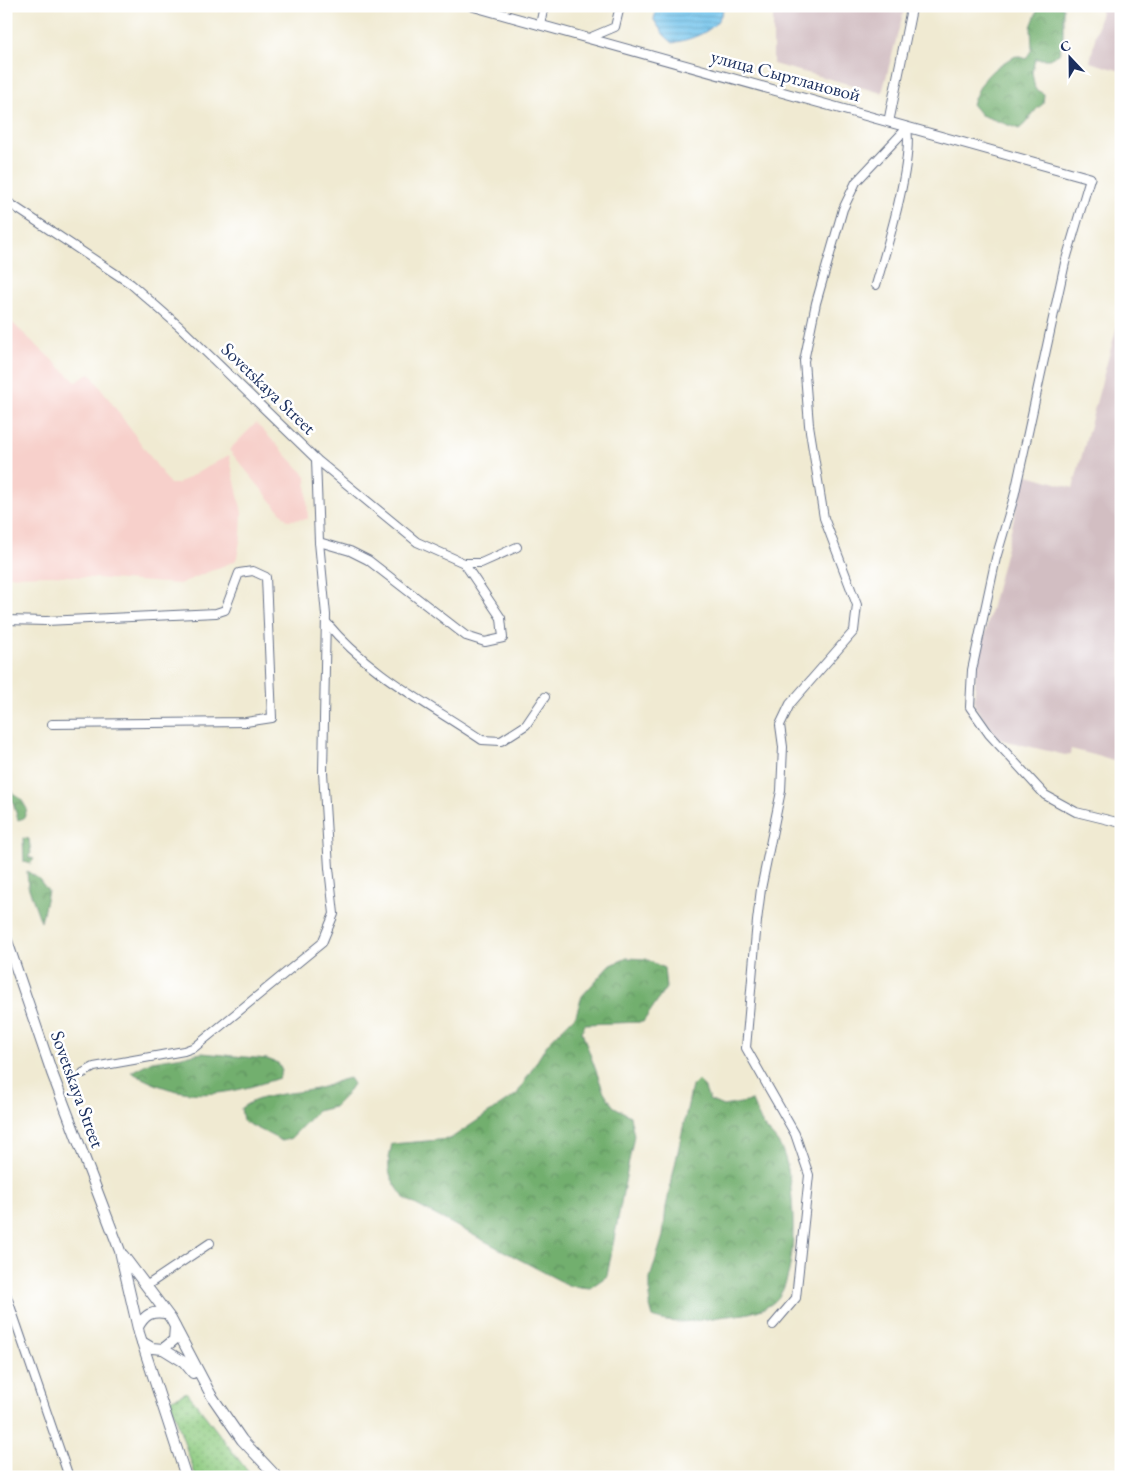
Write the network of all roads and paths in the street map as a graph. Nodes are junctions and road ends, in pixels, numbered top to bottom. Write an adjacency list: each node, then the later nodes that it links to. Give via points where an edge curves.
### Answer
1 (472, 6): 5 (street, улица Сыртлановой)
2 (544, 6): 5 (street)
3 (620, 6): 6 (street, via 614,27)
4 (912, 6): 7 (street)
5 (540, 24): 6 (street, улица Сыртлановой)
6 (589, 38): 7 (street, улица Сыртлановой)
7 (889, 120): 8 (street, улица Сыртлановой)
8 (907, 128): 9 (street, улица Сыртлановой); 11 (street, via 910,142); 28 (street, via 856,182 843,209 816,303 804,361 809,425 824,518 857,605 854,631 790,704 780,726 783,747 780,791 757,922 746,1048 795,1134 809,1175 796,1298)
9 (1090, 178): 20 (street, via 1065,264 1016,488 994,568 972,670 970,707 989,734 1045,795 1076,812)
10 (6, 201): 12 (street, Sovetskaya Street, via 131,284)
11 (876, 285)
12 (316, 459): 13 (street); 15 (street, Sovetskaya Street, via 417,542)
13 (319, 542): 15 (street, via 368,560 466,636 485,642 503,638 501,618); 17 (street)
14 (517, 547): 15 (street, via 481,563)
15 (464, 563)
16 (6, 620): 19 (street, via 63,621 216,613 225,610 239,573 253,571 266,577 272,718 246,722)
17 (326, 622): 18 (street, via 346,647 376,671 482,740 501,741 526,725); 22 (street, via 323,772 334,914 322,943 195,1047 94,1067)
18 (545, 697)
19 (52, 724)
20 (1121, 823)
21 (6, 938): 24 (main road, Sovetskaya Street, via 52,1073)
22 (83, 1074)
23 (210, 1243): 25 (street)
24 (120, 1251): 25 (main road, Sovetskaya Street); 30 (main road, Sovetskaya Street)
25 (146, 1286): 27 (main road, Sovetskaya Street)
26 (6, 1294): 35 (street)
27 (165, 1314): 29 (main road, Sovetskaya Street); 30 (main road, via 149,1314)
28 (773, 1325)
29 (175, 1326): 32 (main road, via 174,1340); 34 (main road, Sovetskaya Street)
30 (138, 1327): 31 (main road, Sovetskaya Street)
31 (142, 1342): 32 (main road, via 152,1348); 33 (main road, Sovetskaya Street)
32 (163, 1349): 33 (main road, via 152,1366); 34 (main road, via 184,1362)
33 (152, 1376): 36 (main road, Sovetskaya Street)
34 (211, 1395): 37 (main road, via 242,1440)
35 (69, 1477)
36 (186, 1477)
37 (277, 1477)

